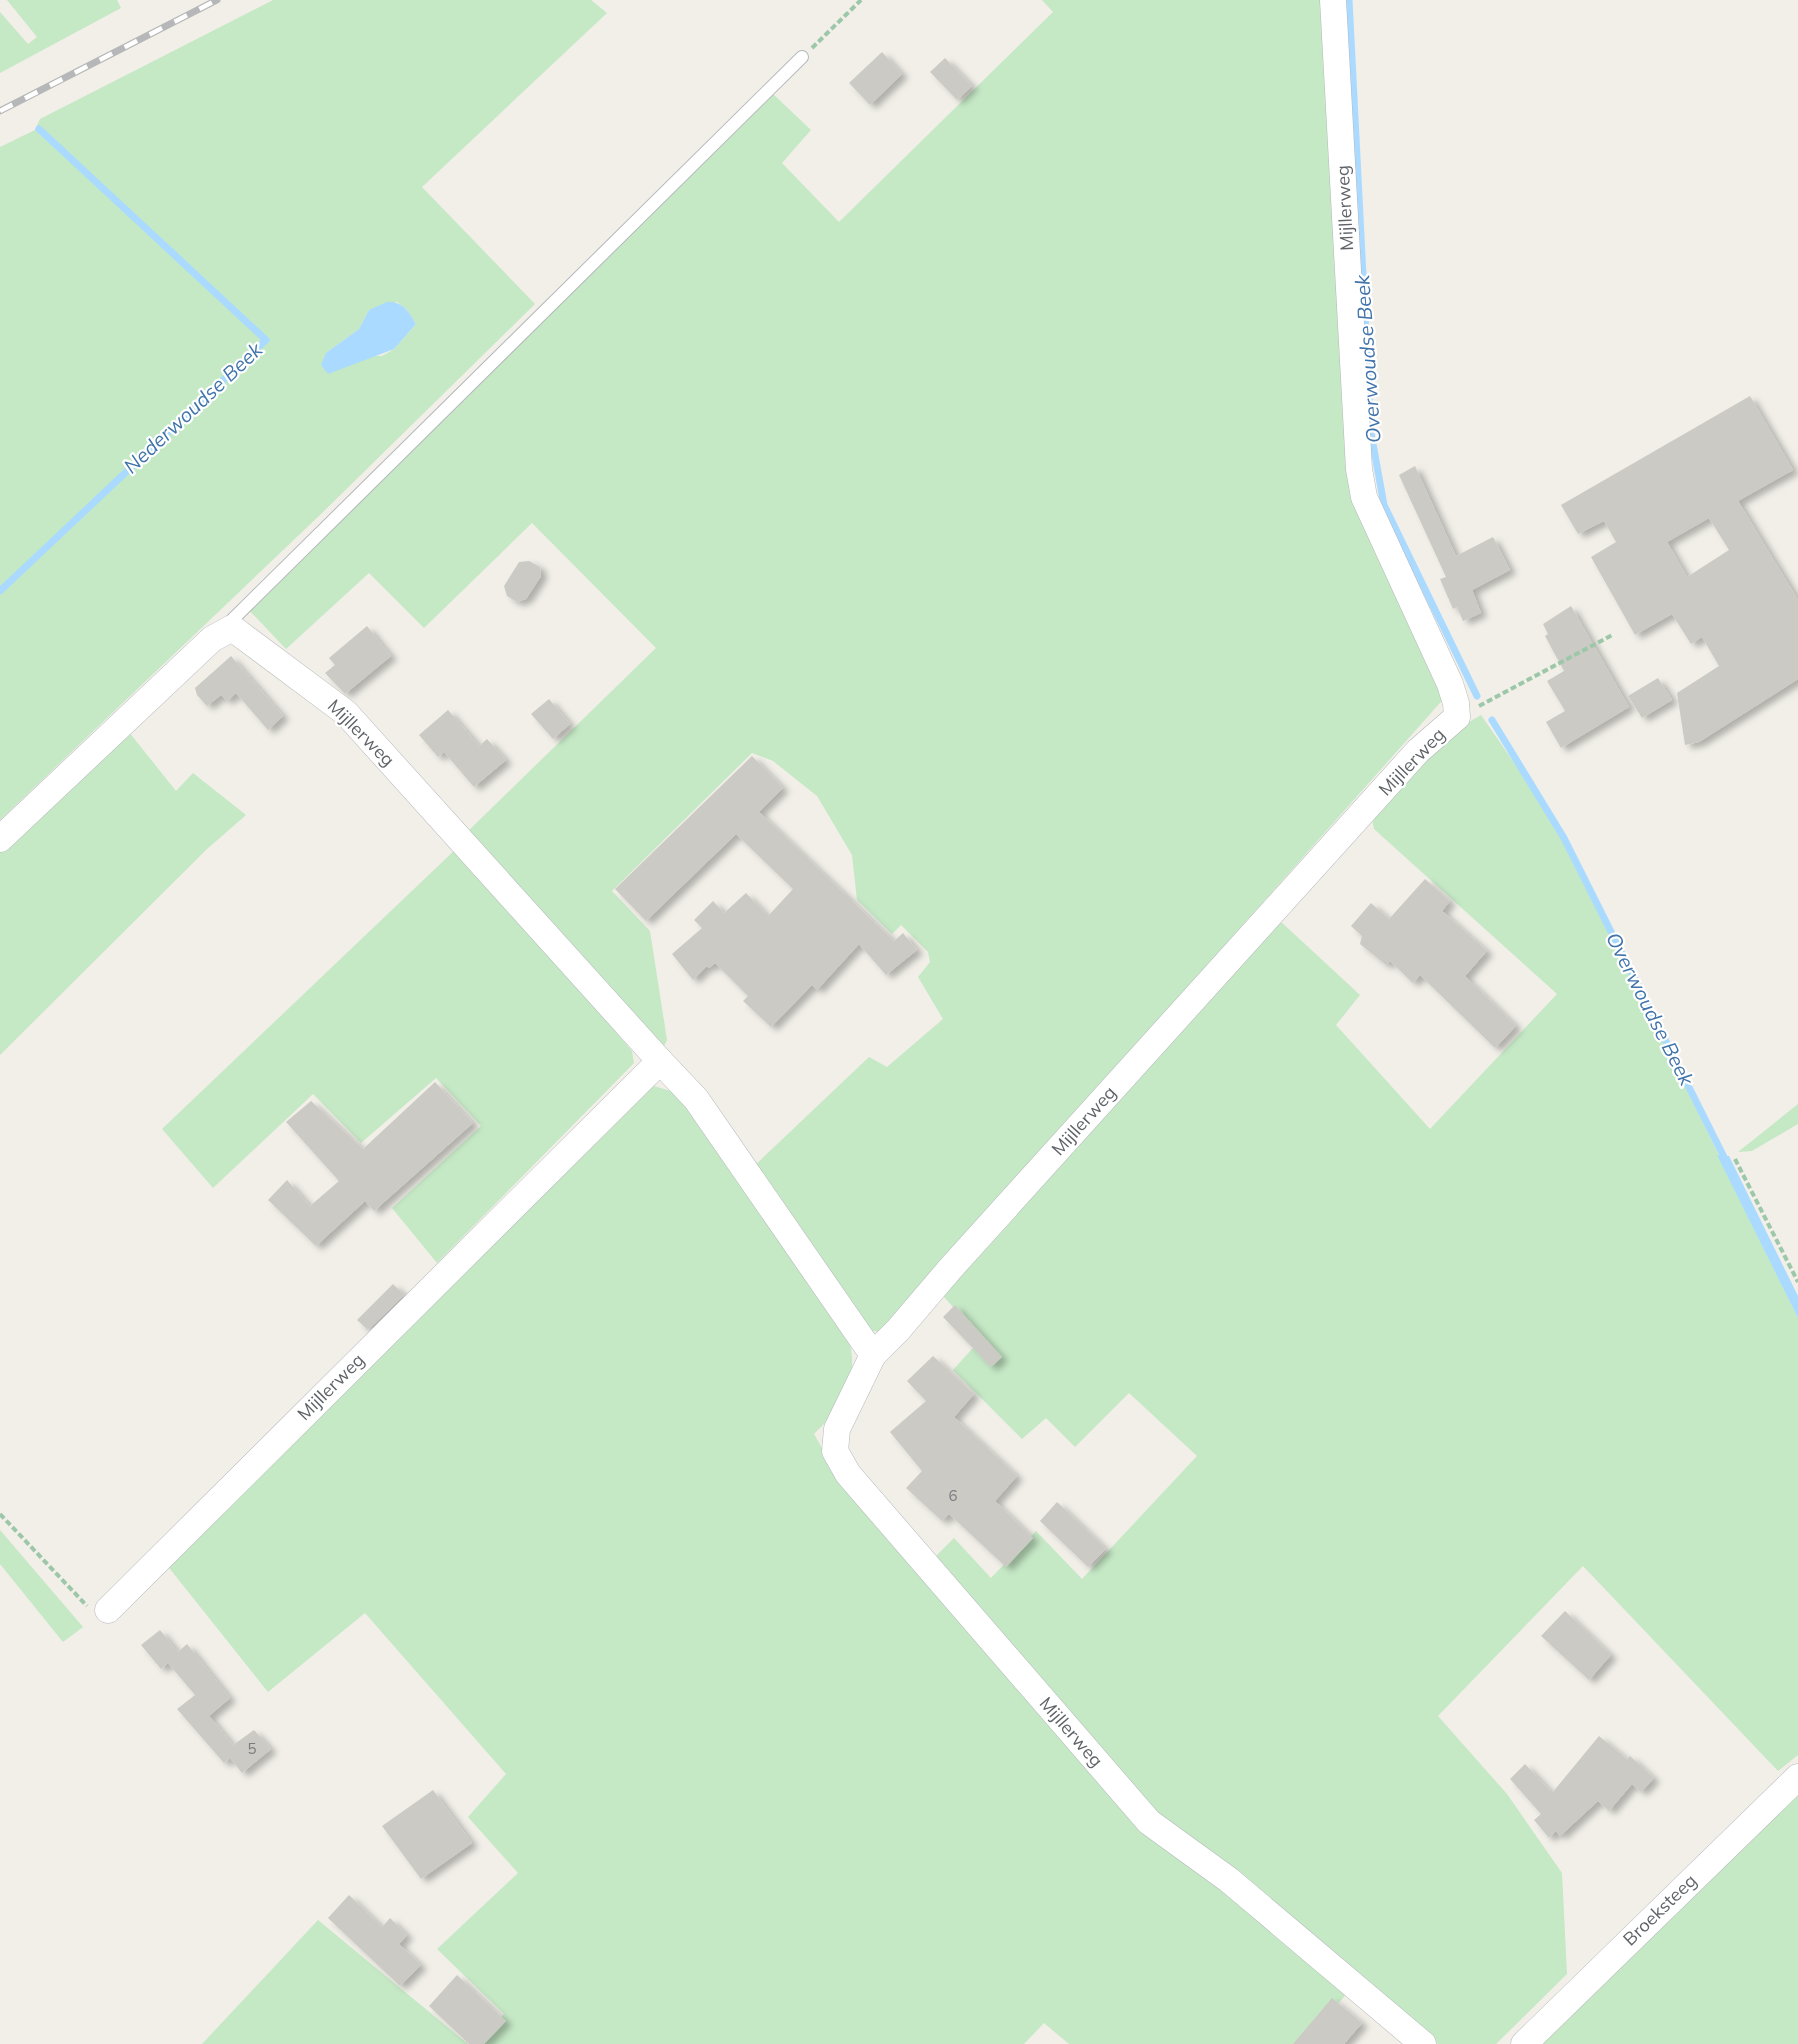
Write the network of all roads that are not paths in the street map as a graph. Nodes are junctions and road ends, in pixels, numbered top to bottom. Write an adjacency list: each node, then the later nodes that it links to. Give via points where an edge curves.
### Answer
1 (1333, 0): 6 (street, Mijllerweg, via 1362,488 1449,684 1457,717 1418,752)
2 (802, 57): 3 (lane, via 231,620)
3 (232, 628): 4 (street, via 212,639); 5 (street, Mijllerweg, via 346,713)
4 (0, 839)
5 (660, 1061): 6 (street, Mijllerweg, via 696,1099); 7 (street, Mijllerweg)
6 (873, 1355): 9 (street, Mijllerweg, via 837,1429 835,1451 848,1474 1149,1822 1229,1880)
7 (108, 1610)
8 (1798, 1777): 10 (street, Broeksteeg)
9 (1423, 2044)
10 (1524, 2044)

